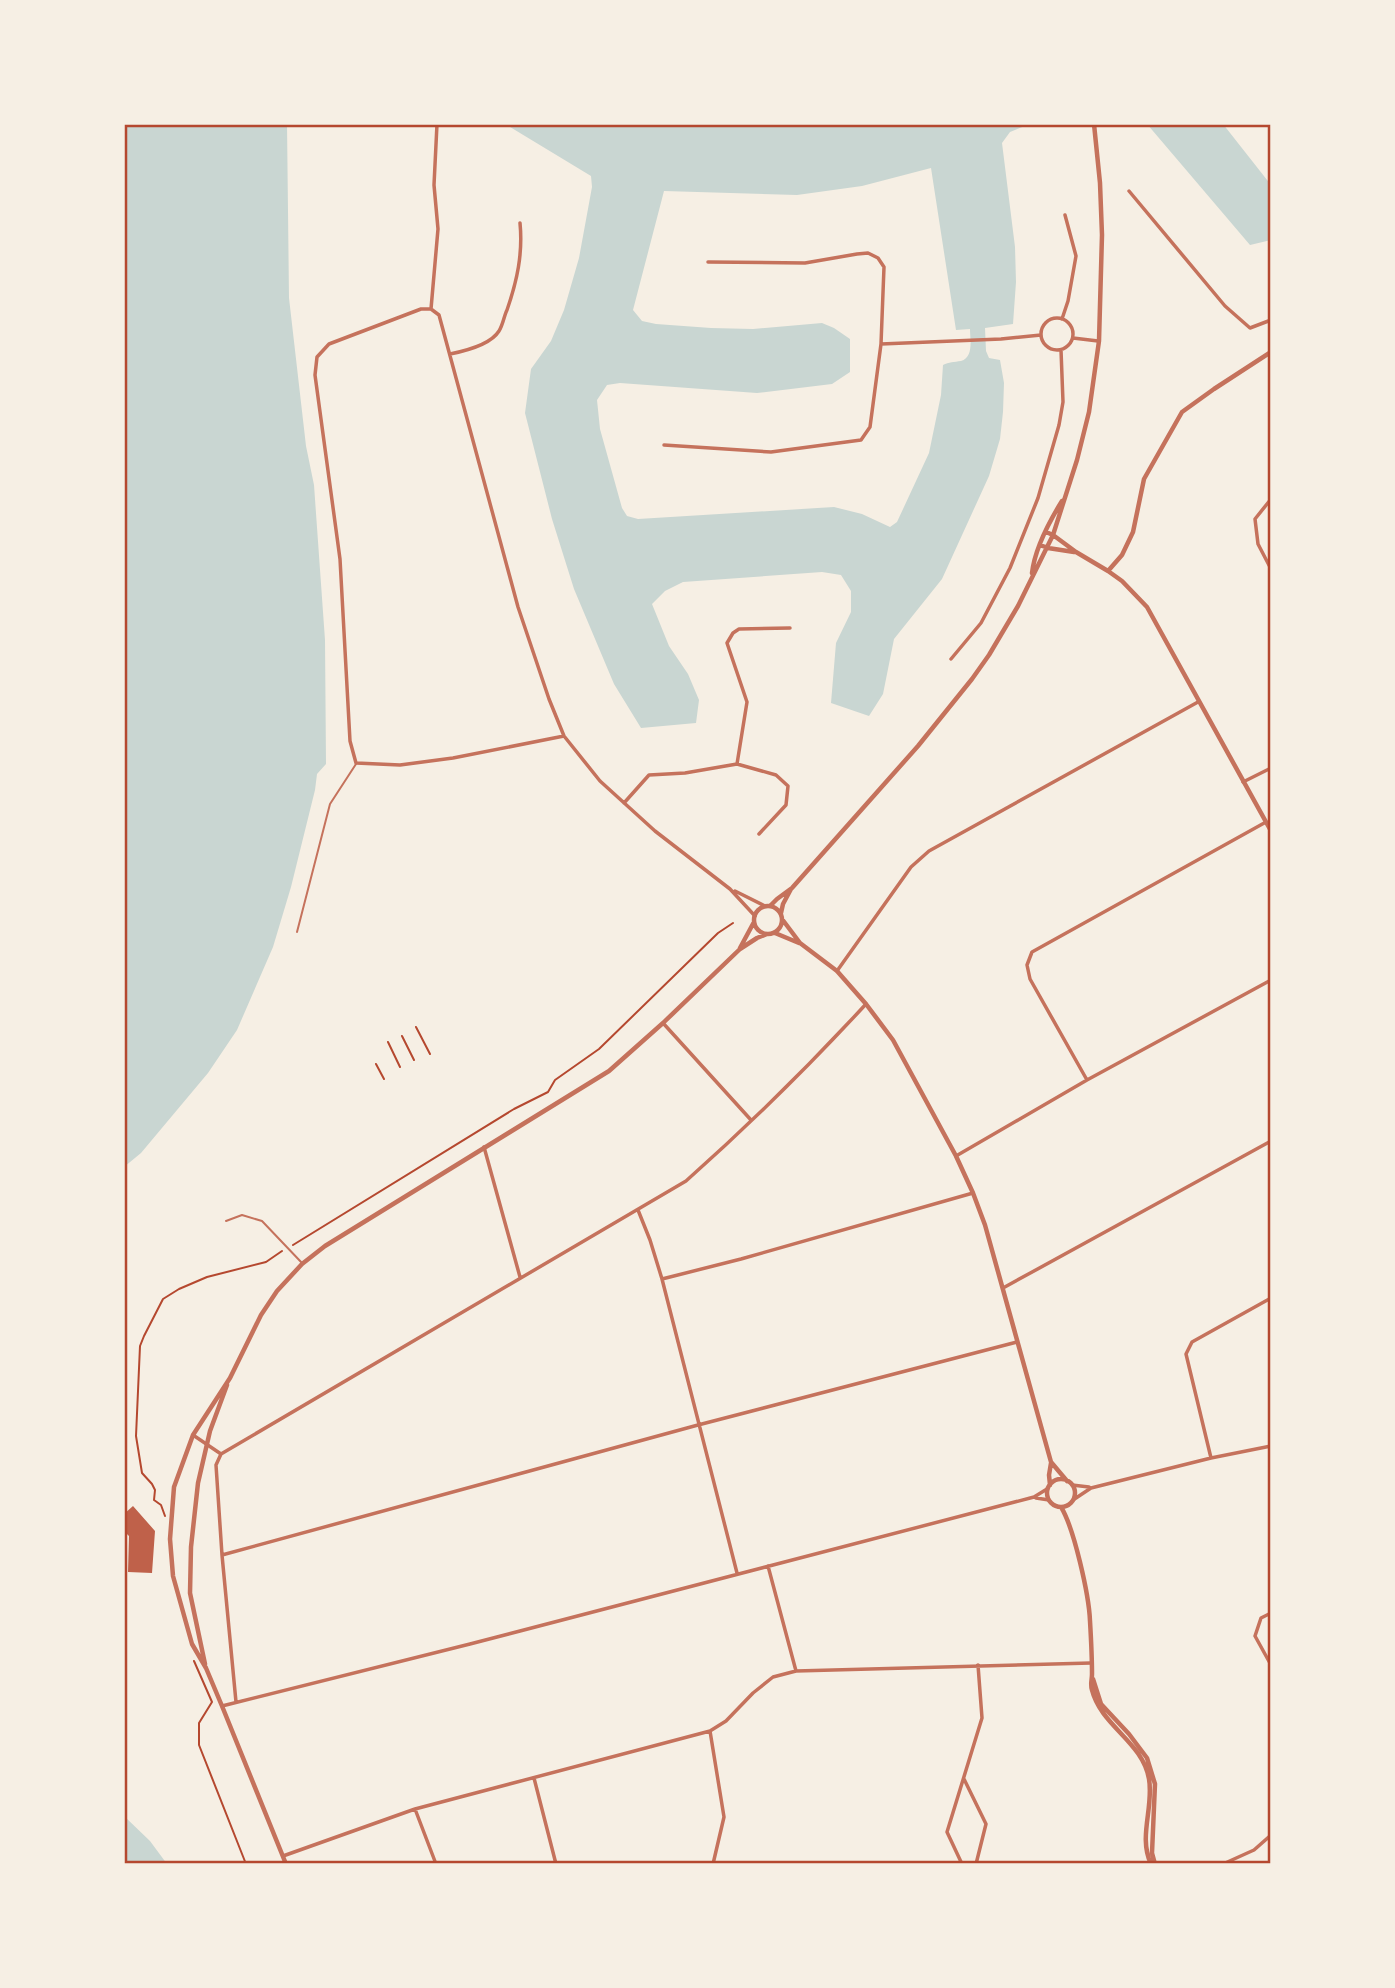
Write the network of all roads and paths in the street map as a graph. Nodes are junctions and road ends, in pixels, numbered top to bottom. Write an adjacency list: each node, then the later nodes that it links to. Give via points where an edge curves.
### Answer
1 (437, 124): 7 (street, via 434,185 438,229)
2 (1094, 124): 12 (street, via 1102,235)
3 (1129, 191): 9 (street, via 1241,322 1250,328)
4 (1065, 215): 8 (street, via 1076,256)
5 (520, 223): 16 (street, via 520,265 498,333 473,349)
6 (708, 262): 13 (street, via 805,263 868,253 884,267)
7 (431, 309): 16 (street, via 439,315); 32 (street, via 329,344 317,357 340,559 350,741)
8 (1062, 319): 10 (street, via 1049,320); 11 (street, via 1069,323)
9 (1271, 320)
10 (1041, 335): 13 (street); 14 (street, via 1046,345)
11 (1073, 338): 12 (street); 14 (street)
12 (1099, 341): 18 (street, via 1089,412)
13 (881, 344): 17 (street, via 870,427 861,440 771,453)
14 (1061, 349): 29 (street, via 1063,402 1038,498 1010,568 981,623)
15 (1270, 353): 26 (street, via 1182,412 1144,479 1133,532)
16 (450, 354): 31 (street, via 518,607)
17 (664, 445)
18 (1065, 497): 20 (street); 21 (street)
19 (1271, 499): 25 (street, via 1255,519 1258,544)
20 (1046, 533): 21 (street); 22 (street)
21 (1054, 535): 23 (street); 24 (street)
22 (1040, 545): 23 (street); 27 (street)
23 (1048, 548): 24 (street); 27 (street)
24 (1076, 552): 26 (street)
25 (1271, 569)
26 (1108, 571): 30 (street, via 1147,607)
27 (1031, 575): 40 (street, via 989,655 948,711)
28 (790, 628): 33 (street, via 739,629 727,643 747,702)
29 (951, 659)
30 (1198, 702): 35 (street); 50 (street, via 929,851 911,867)
31 (564, 736): 32 (street, via 400,765); 36 (street)
32 (356, 763): 46 (lane, via 330,804)
33 (737, 764): 36 (street, via 649,775); 39 (street, via 776,775 788,786 786,805)
34 (1271, 768): 35 (street)
35 (1243, 782): 37 (street)
36 (624, 803): 41 (street)
37 (1266, 822): 38 (street); 62 (street, via 1032,952 1027,965 1030,979)
38 (1271, 831)
39 (759, 834)
40 (792, 888): 42 (street); 43 (street)
41 (730, 889): 42 (street); 44 (street)
42 (767, 906): 43 (street); 44 (street, via 758,910)
43 (782, 916): 47 (street, via 780,928); 48 (street)
44 (755, 919): 47 (street, via 760,931); 49 (street)
45 (733, 923): 70 (path, via 599,1049 555,1080 548,1092)
46 (298, 932)
47 (771, 933): 48 (street); 49 (street)
48 (800, 943): 50 (street)
49 (740, 949): 53 (street)
50 (837, 971): 52 (street)
51 (1271, 980): 62 (street)
52 (866, 1004): 63 (street); 66 (street, via 893,1040)
53 (663, 1023): 63 (street); 65 (street, via 609,1071)
54 (416, 1027): 57 (path)
55 (402, 1036): 58 (path)
56 (388, 1042): 60 (path)
57 (430, 1054)
58 (414, 1060)
59 (376, 1063): 61 (path)
60 (400, 1067)
61 (384, 1079)
62 (1087, 1080): 66 (street)
63 (751, 1120): 68 (street, via 686,1181)
64 (1271, 1141): 74 (street)
65 (484, 1147): 71 (street); 72 (street)
66 (956, 1156): 67 (street)
67 (973, 1193): 73 (street); 74 (street)
68 (638, 1210): 72 (street); 73 (street)
69 (226, 1221): 70 (lane, via 242,1215 262,1221)
70 (288, 1247): 71 (lane); 93 (path, via 266,1262 207,1276 179,1289 163,1299 144,1336 136,1402 137,1448 142,1473 155,1490 154,1500 161,1505)
71 (302, 1264): 77 (street, via 267,1306)
72 (521, 1278): 82 (street)
73 (662, 1279): 78 (street)
74 (1003, 1288): 76 (street)
75 (1271, 1298): 83 (street, via 1192,1342 1186,1354)
76 (1017, 1342): 78 (street); 84 (street)
77 (230, 1378): 79 (street); 80 (street)
78 (698, 1425): 94 (street); 96 (street)
79 (193, 1435): 80 (street); 102 (street, via 174,1487 170,1539 182,1611 192,1644)
80 (207, 1444): 82 (street); 102 (street, via 198,1483 190,1570 192,1609)
81 (1271, 1446): 83 (street)
82 (221, 1454): 94 (street, via 216,1465)
83 (1211, 1458): 87 (street)
84 (1051, 1462): 85 (street); 86 (street)
85 (1069, 1483): 86 (street, via 1058,1480); 87 (street); 90 (street, via 1074,1491)
86 (1049, 1487): 88 (street); 89 (street)
87 (1091, 1488): 90 (street)
88 (1034, 1497): 89 (street); 95 (street)
89 (1049, 1500): 91 (street)
90 (1071, 1502): 91 (street); 92 (street)
91 (1060, 1507): 92 (street)
92 (1065, 1514): 99 (street, via 1090,1619)
93 (167, 1525)
94 (222, 1555): 104 (street)
95 (768, 1566): 96 (street); 103 (street)
96 (737, 1573): 104 (street)
97 (1271, 1613): 101 (street, via 1261,1618 1255,1636)
98 (193, 1660): 112 (path, via 212,1702 199,1723 199,1745)
99 (1091, 1663): 100 (street); 119 (street, via 1101,1704 1147,1758 1155,1784)
100 (978, 1665): 103 (street); 108 (street, via 982,1718)
101 (1271, 1665)
102 (206, 1668): 105 (street)
103 (796, 1671): 106 (street, via 773,1677)
104 (236, 1702): 105 (street)
105 (222, 1706): 111 (street)
106 (710, 1731): 107 (street); 116 (street, via 724,1816)
107 (534, 1777): 109 (street); 115 (street)
108 (964, 1779): 117 (street, via 947,1832); 118 (street, via 986,1824)
109 (415, 1809): 111 (street); 114 (street)
110 (1271, 1835): 120 (street, via 1254,1850)
111 (283, 1856): 113 (street)
112 (246, 1864)
113 (286, 1864)
114 (436, 1864)
115 (556, 1864)
116 (713, 1864)
117 (962, 1864)
118 (976, 1864)
119 (1153, 1864)
120 (1223, 1864)

